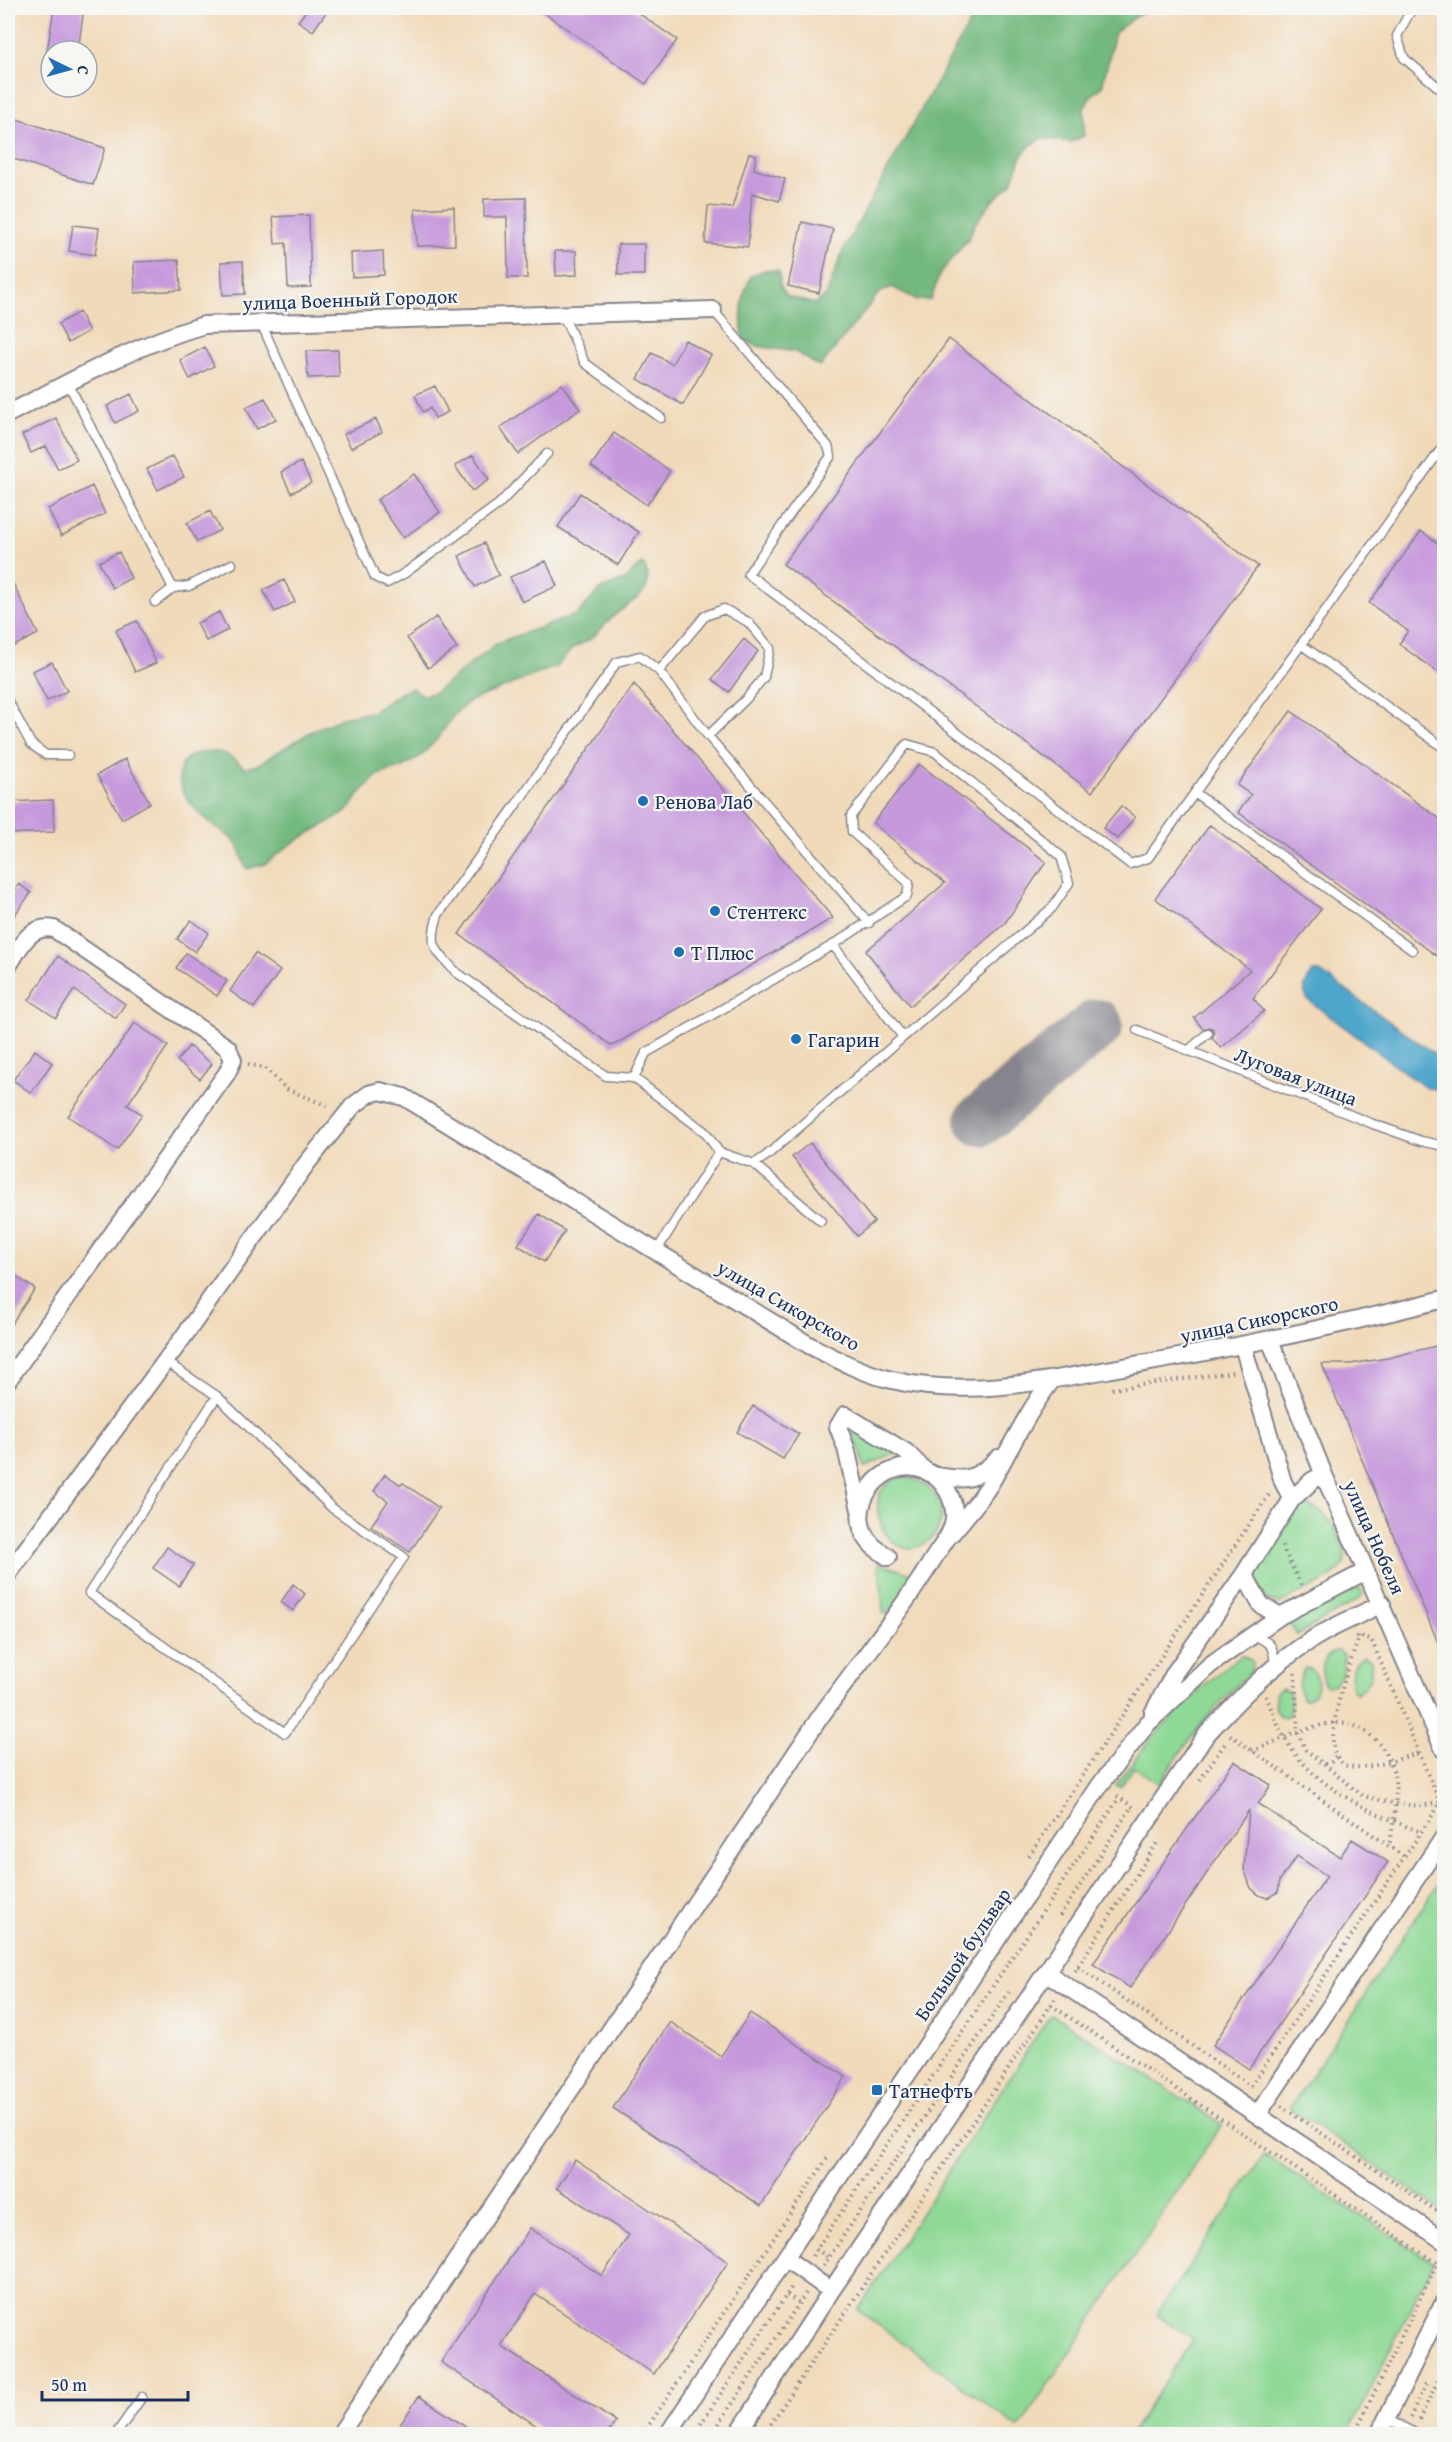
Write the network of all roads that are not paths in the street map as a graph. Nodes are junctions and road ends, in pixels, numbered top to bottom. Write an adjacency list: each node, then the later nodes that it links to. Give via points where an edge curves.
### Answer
1 (1412, 8): 2 (lane, via 1397,36 1404,57)
2 (1444, 92)
3 (713, 310): 4 (street, улица Военный Городок); 20 (lane, via 828,446 831,456 748,574 1130,864 1148,858)
4 (563, 314): 5 (street, улица Военный Городок); 8 (lane, via 585,363)
5 (261, 323): 6 (street, улица Военный Городок, via 204,325 169,335); 10 (lane, via 375,577 387,583 499,504)
6 (68, 383): 7 (street, улица Военный Городок); 12 (lane)
7 (8, 414)
8 (661, 418)
9 (1444, 445): 14 (lane)
10 (547, 454)
11 (232, 564): 12 (lane, via 189,586)
12 (173, 588): 13 (lane)
13 (155, 602)
14 (1302, 645): 18 (lane); 20 (lane)
15 (659, 671): 17 (lane); 17 (lane, via 705,616 724,609 748,622 770,648 764,677); 29 (lane, via 640,656 617,662 438,915 432,936 438,952 465,978 606,1076)
16 (8, 701): 19 (lane, via 31,744 45,755)
17 (708, 736): 21 (lane)
18 (1444, 748)
19 (69, 755)
20 (1195, 793): 23 (lane)
21 (869, 923): 22 (lane); 27 (lane, via 907,896 909,883 852,832 851,816 907,744 935,752 1060,856 1069,883 1052,908)
22 (833, 945): 27 (lane); 29 (lane, via 646,1053)
23 (1412, 950)
24 (8, 966): 39 (street, via 32,932 43,926 54,929 228,1047 233,1060)
25 (1137, 1030): 28 (lane, Луговая улица)
26 (1208, 1034): 28 (lane)
27 (903, 1037): 32 (lane)
28 (1188, 1051): 30 (lane, Луговая улица, via 1373,1124)
29 (634, 1078): 31 (lane, via 705,1132)
30 (1444, 1146)
31 (719, 1152): 32 (lane); 34 (lane)
32 (754, 1164): 33 (lane)
33 (820, 1221)
34 (657, 1250): 38 (street, улица Сикорского, via 404,1097 380,1091 369,1094 348,1113 307,1163); 40 (street, улица Сикорского, via 809,1345 852,1367 892,1381 947,1387)
35 (1444, 1299): 36 (street, улица Сикорского)
36 (1270, 1340): 37 (street, улица Сикорского); 44 (street, улица Нобеля)
37 (1243, 1346): 40 (street, улица Сикорского); 45 (street, via 1283,1482)
38 (165, 1361): 41 (lane); 50 (street)
39 (8, 1380)
40 (1052, 1380): 42 (street)
41 (218, 1396): 41 (lane, via 332,1508 404,1557 285,1733 89,1593)
42 (1007, 1449): 43 (street, via 985,1472 972,1478 954,1479); 47 (street, via 993,1479)
43 (928, 1472): 46 (street, via 907,1467 889,1471 874,1481 864,1496); 46 (street, via 906,1452 845,1414 837,1427 846,1448); 47 (street, via 945,1487 953,1503 954,1520)
44 (1324, 1474): 45 (street); 49 (street, улица Нобеля)
45 (1292, 1499): 51 (street)
46 (860, 1514): 48 (street, via 873,1546)
47 (948, 1537): 69 (street, via 818,1720)
48 (888, 1557)
49 (1366, 1571): 52 (street, улица Нобеля); 53 (street, Большой бульвар)
50 (8, 1574)
51 (1244, 1574): 53 (street, via 1261,1605); 56 (street, via 1175,1672)
52 (1382, 1604): 55 (street, via 1331,1628); 57 (street, улица Нобеля)
53 (1280, 1616): 54 (street, Большой бульвар)
54 (1253, 1635): 55 (lane, via 1271,1646); 56 (street, Большой бульвар, via 1210,1665)
55 (1281, 1673): 59 (street, via 1236,1701 1206,1735)
56 (1147, 1724): 62 (street, Большой бульвар, via 1100,1785)
57 (1444, 1750)
58 (1444, 1837): 60 (street)
59 (1047, 1973): 60 (street); 63 (street)
60 (1258, 2114): 61 (street)
61 (1441, 2253)
62 (785, 2258): 63 (street); 70 (street, Большой бульвар)
63 (831, 2291): 71 (street)
64 (1444, 2302): 66 (street)
65 (142, 2397): 68 (lane)
66 (1386, 2419): 67 (lane); 72 (street)
67 (1412, 2432)
68 (116, 2434)
69 (340, 2434)
70 (668, 2434)
71 (738, 2434)
72 (1379, 2434)

